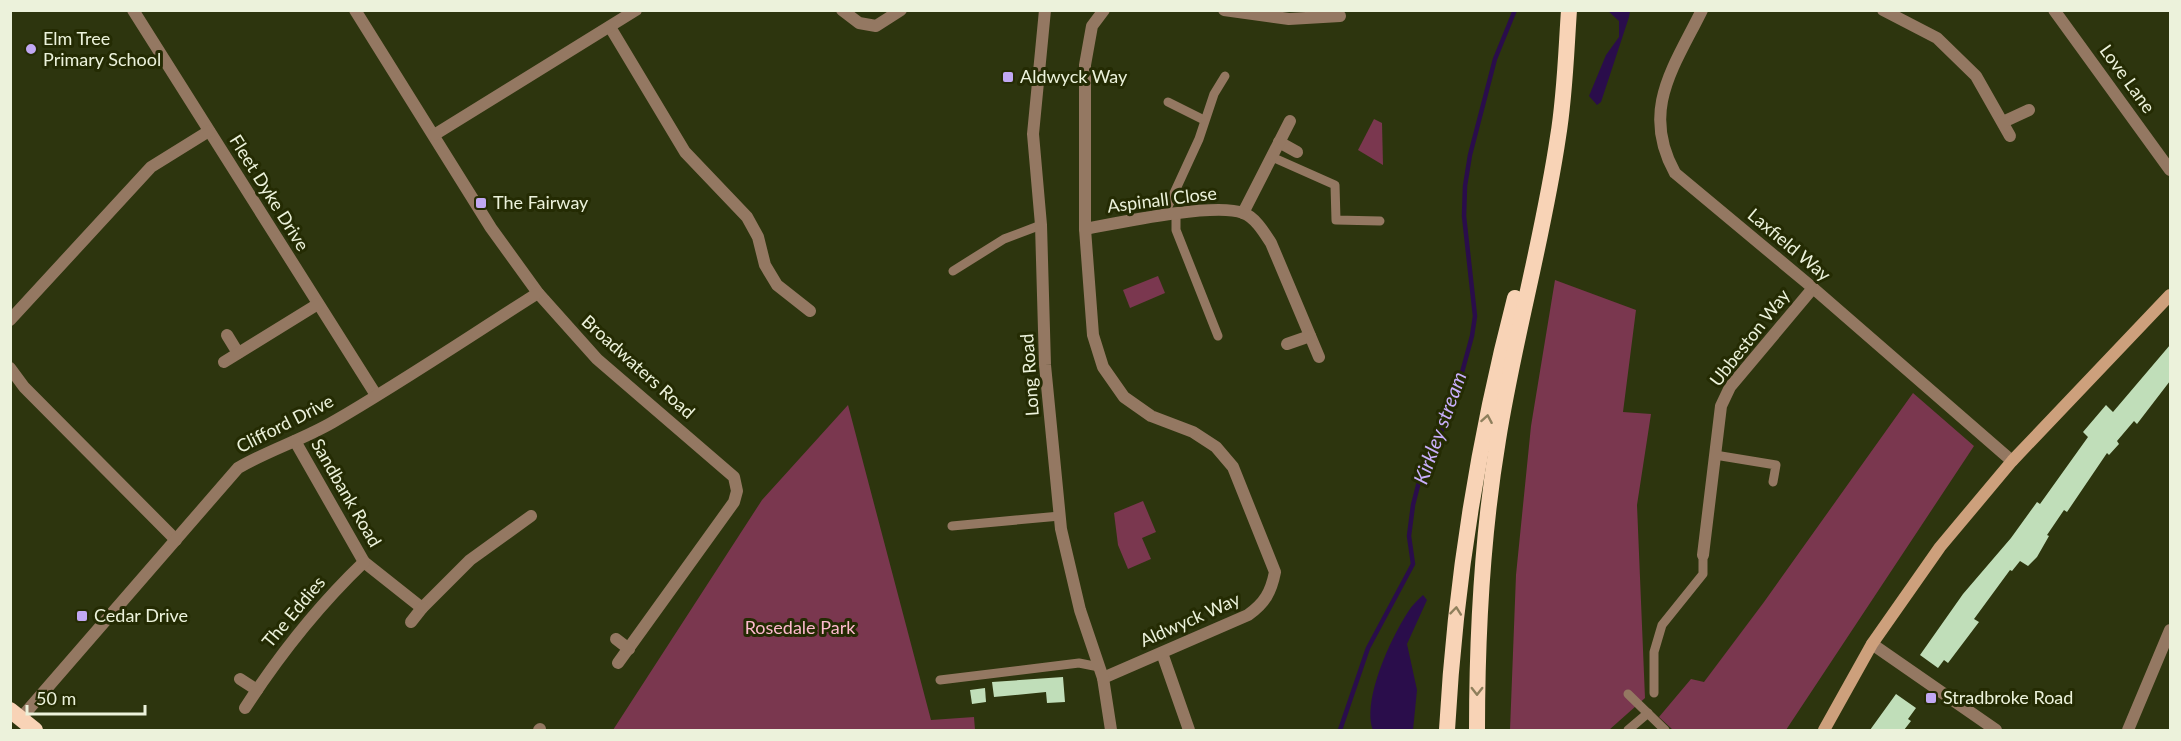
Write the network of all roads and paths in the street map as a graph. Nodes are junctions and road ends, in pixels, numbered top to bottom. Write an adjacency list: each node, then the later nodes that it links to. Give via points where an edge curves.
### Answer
1 (133, 10): 22 (street, Fleet Dyke Drive)
2 (355, 10): 23 (street, Broadwaters Road)
3 (636, 10): 15 (street)
4 (842, 10): 5 (street, via 859,23 876,26)
5 (902, 10)
6 (1045, 10): 32 (street, Long Road, via 1033,134)
7 (1104, 10): 33 (street, Aldwyck Way, via 1092,26 1085,64)
8 (1224, 10): 12 (street, via 1289,19)
9 (1702, 10): 35 (street, Laxfield Way, via 1668,78 1661,103 1659,130 1663,152 1675,173)
10 (1883, 10): 21 (street, via 1937,38 1976,76)
11 (2055, 10): 28 (street, Love Lane)
12 (1315, 13): 13 (street)
13 (1340, 16)
14 (1568, 19): 80 (highway, one-way to 14, via 1462,557 1495,375 1537,213); 81 (highway, one-way to 81, via 1566,83 1558,140 1509,376 1493,474 1482,594)
15 (610, 27): 23 (street); 39 (street, via 685,152 747,217 777,285)
16 (1225, 76): 19 (lane)
17 (1168, 102): 19 (lane)
18 (2029, 110): 21 (street)
19 (1204, 120): 30 (lane)
20 (1290, 121): 25 (street, Aspinall Close)
21 (2003, 122): 24 (street)
22 (209, 131): 38 (street, Fleet Dyke Drive); 40 (street, via 151,167)
23 (434, 135): 36 (street, Broadwaters Road, via 491,228)
24 (2010, 136)
25 (1280, 142): 26 (street); 27 (street, Aspinall Close)
26 (1297, 152)
27 (1272, 157): 29 (street, Aspinall Close); 31 (lane, via 1335,185 1336,220)
28 (2170, 170)
29 (1243, 213): 30 (street, Aspinall Close, via 1226,210); 43 (street, Aspinall Close, via 1260,226 1271,243)
30 (1170, 214): 33 (street, Aspinall Close); 42 (lane)
31 (1380, 220)
32 (1041, 225): 34 (lane, via 1004,239); 55 (street, Long Road, via 1046,365)
33 (1085, 229): 66 (street, Aldwyck Way, via 1093,335 1103,367 1125,397 1151,416 1193,432 1216,447 1233,467 1275,572 1272,590 1262,605)
34 (953, 271)
35 (1813, 288): 51 (street, Ubbeston Way, via 1730,387 1720,406); 52 (street, Laxfield Way)
36 (538, 292): 49 (street, Clifford Drive); 65 (street, Broadwaters Road, via 597,359 735,477 734,502)
37 (2170, 295): 52 (main road)
38 (318, 304): 45 (street); 49 (street, Fleet Dyke Drive)
39 (810, 311)
40 (10, 320)
41 (227, 335): 45 (street)
42 (1218, 336)
43 (1310, 336): 44 (street); 46 (street, Aspinall Close)
44 (1287, 344)
45 (238, 353): 47 (street)
46 (1319, 357)
47 (224, 362)
48 (10, 368): 57 (street, via 24,387)
49 (376, 395): 50 (street, Clifford Drive)
50 (295, 441): 57 (street, Clifford Drive, via 238,468); 59 (street, Sandbank Road)
51 (1715, 455): 53 (lane, via 1776,465); 58 (street, Ubbeston Way)
52 (2012, 461): 64 (main road, via 1940,548)
53 (1773, 482)
54 (531, 516): 60 (street, via 470,560)
55 (1060, 516): 56 (lane); 68 (street, Long Road, via 1080,610)
56 (952, 526)
57 (176, 540): 76 (street, Clifford Drive)
58 (1703, 555): 72 (lane, via 1702,574 1662,625 1654,652)
59 (364, 562): 60 (street, Sandbank Road); 71 (street, The Eddies, via 279,655)
60 (422, 608): 61 (street)
61 (411, 622)
62 (2170, 630): 86 (street)
63 (616, 639): 65 (street)
64 (1872, 644): 84 (main road); 85 (street)
65 (629, 649): 67 (street, Broadwaters Road)
66 (1162, 653): 68 (street, Aldwyck Way); 79 (street)
67 (618, 663)
68 (1101, 673): 70 (lane, via 1079,663); 78 (street, Long Road)
69 (240, 679): 71 (street)
70 (940, 680)
71 (257, 690): 74 (street, The Eddies)
72 (1654, 693)
73 (1628, 694): 75 (lane)
74 (245, 708)
75 (1648, 713): 82 (lane); 83 (lane)
76 (16, 714): 77 (highway)
77 (35, 730)
78 (1111, 730)
79 (1189, 730)
80 (1447, 730)
81 (1477, 730)
82 (1628, 730)
83 (1665, 730)
84 (1824, 730)
85 (1996, 730)
86 (2128, 730)

